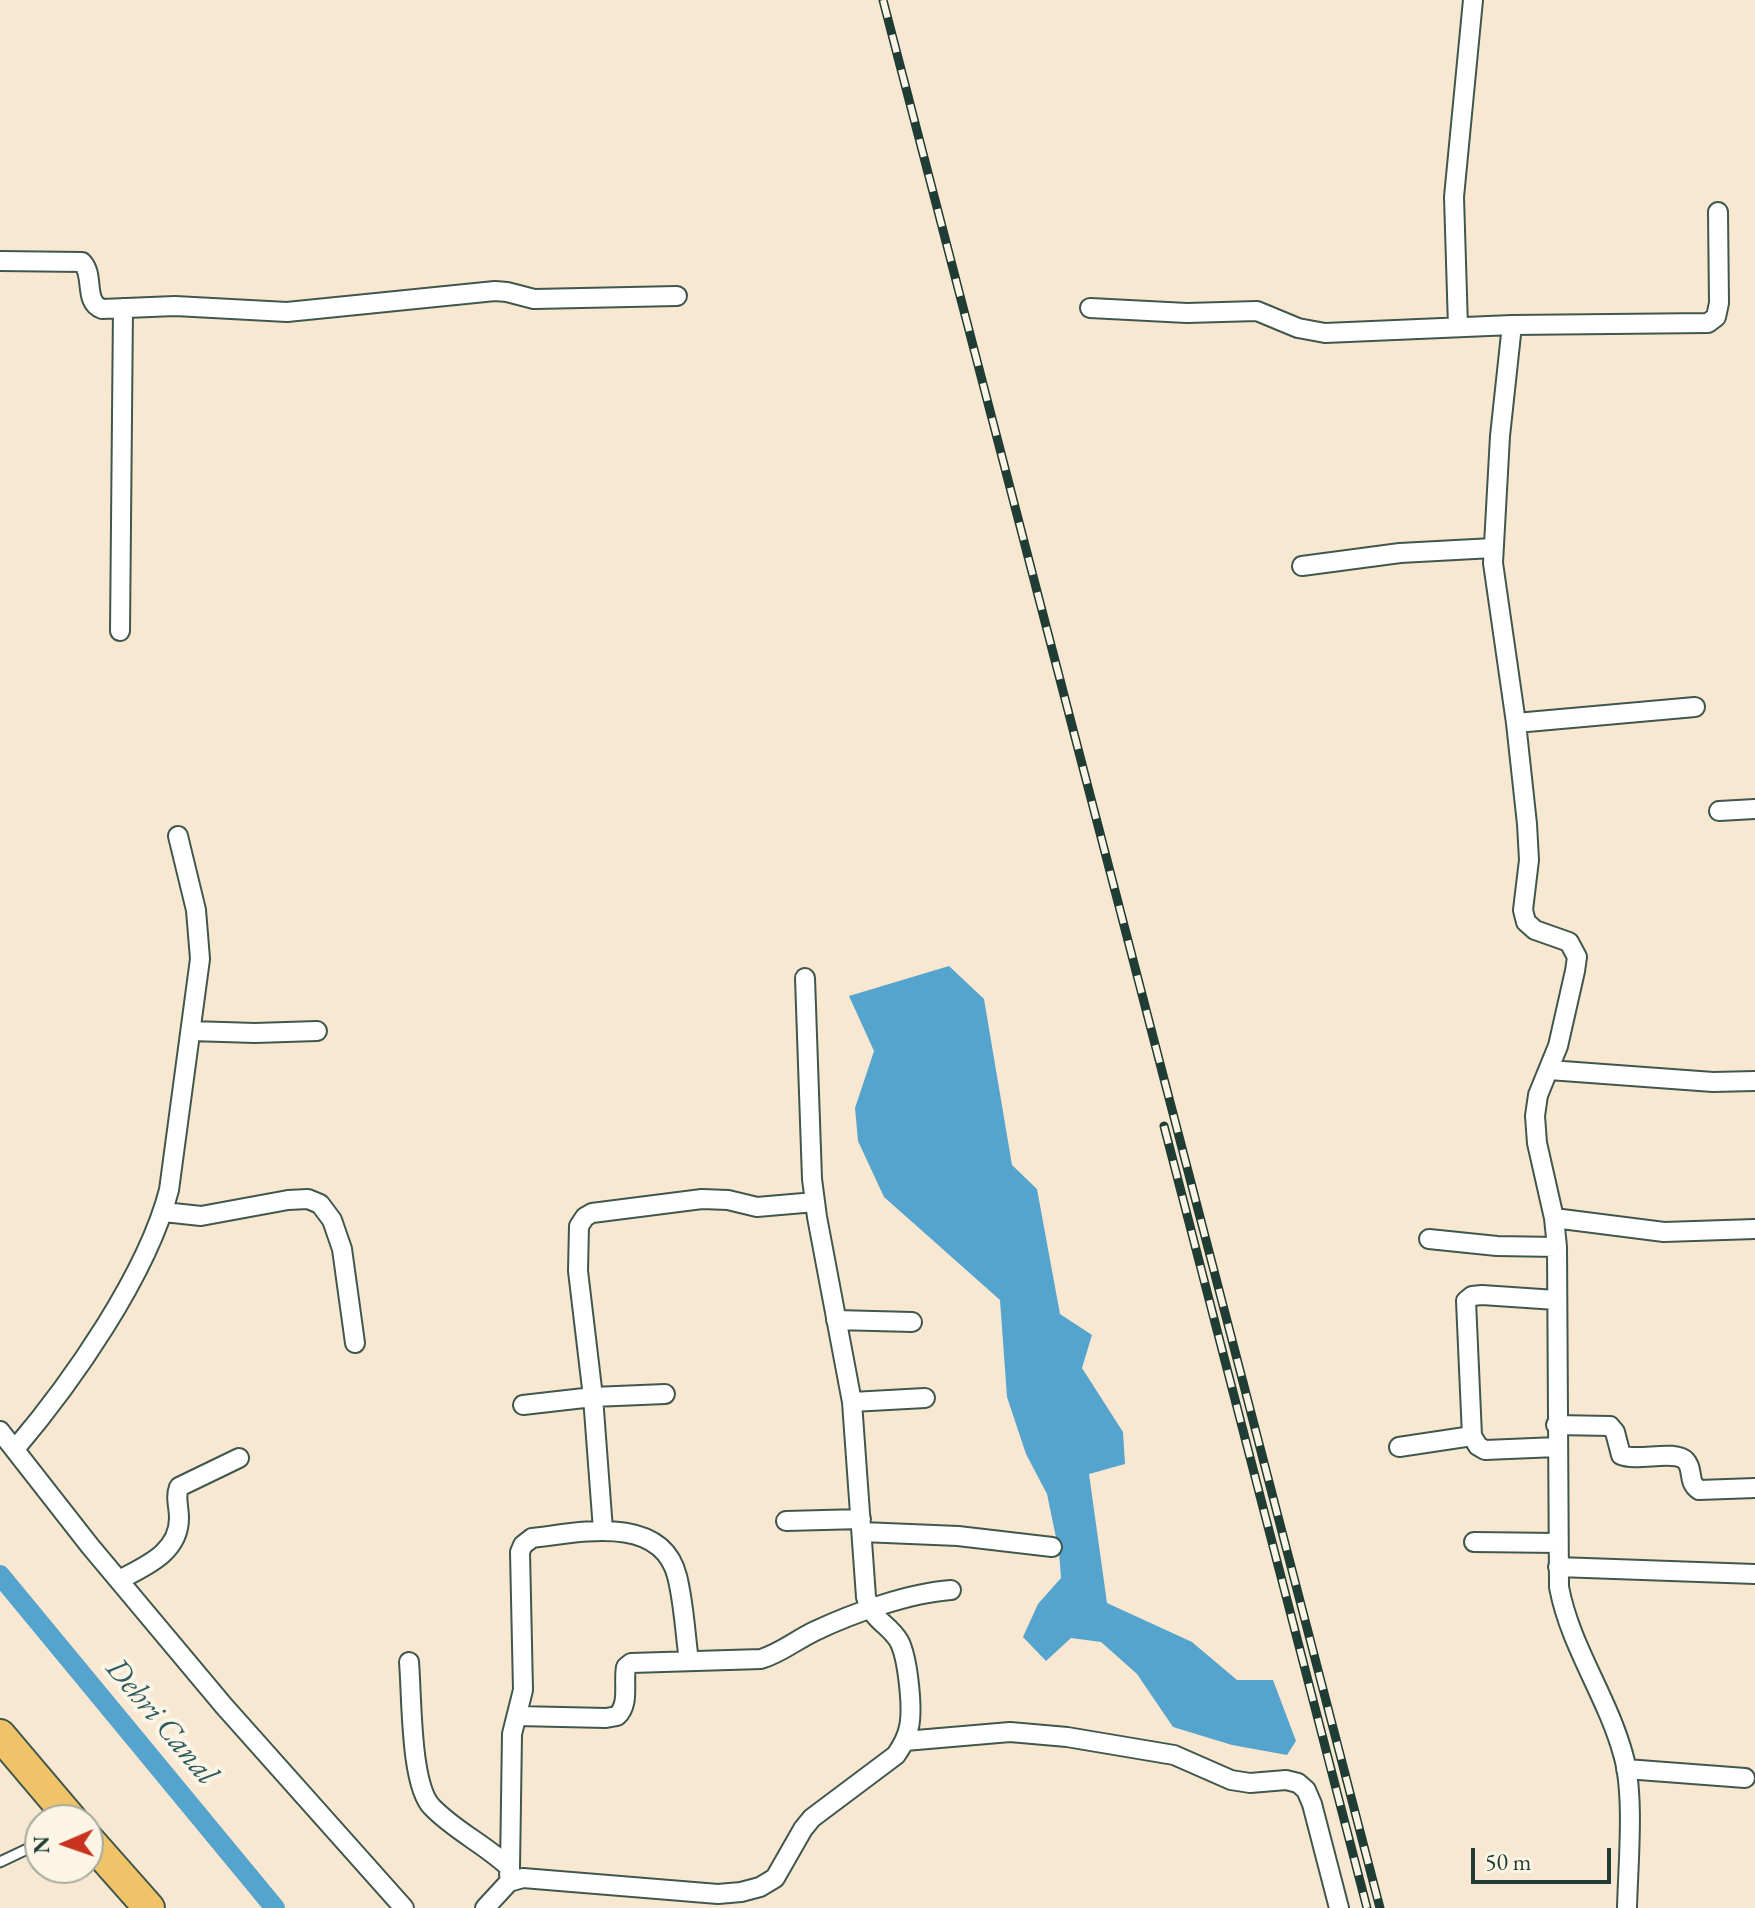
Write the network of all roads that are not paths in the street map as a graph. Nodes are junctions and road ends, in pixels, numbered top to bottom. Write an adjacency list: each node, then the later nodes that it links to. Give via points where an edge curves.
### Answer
1 (1473, 0): 8 (street, via 1454,197)
2 (1718, 212): 7 (street, via 1719,303 1716,317 1708,323)
3 (0, 261): 5 (street, via 82,262 94,305)
4 (677, 296): 5 (street, via 534,299 495,291 296,312)
5 (123, 308): 11 (street)
6 (1090, 308): 8 (street, via 1257,311 1325,333)
7 (1512, 325): 8 (street); 9 (street)
8 (1458, 327)
9 (1493, 548): 10 (street); 13 (street)
10 (1302, 566)
11 (120, 631)
12 (1695, 707): 13 (street)
13 (1516, 723): 20 (street, via 1528,843 1526,922 1569,942 1577,957)
14 (1755, 809): 15 (street)
15 (1719, 811)
16 (178, 836): 18 (street, via 200,937)
17 (805, 978): 22 (street)
18 (191, 1031): 19 (street); 23 (street)
19 (317, 1031)
20 (1549, 1070): 21 (street); 24 (street, via 1535,1116)
21 (1755, 1081)
22 (815, 1202): 29 (street); 33 (street, via 757,1207 702,1199 585,1217 579,1226 578,1271)
23 (164, 1212): 31 (street, via 201,1216 288,1200 320,1204 342,1249); 42 (street, via 79,1364)
24 (1554, 1218): 25 (street, via 1664,1232); 27 (street)
25 (1755, 1229)
26 (1429, 1239): 27 (street)
27 (1557, 1247): 28 (street)
28 (1556, 1300): 37 (street); 39 (street, via 1482,1295 1466,1301)
29 (836, 1320): 30 (street); 35 (street)
30 (912, 1322)
31 (355, 1343)
32 (665, 1394): 33 (street)
33 (593, 1397): 36 (street); 47 (street)
34 (925, 1398): 35 (street)
35 (852, 1402): 46 (street)
36 (523, 1405)
37 (1556, 1425): 41 (street); 44 (street, via 1610,1426 1621,1455 1629,1458 1684,1459 1699,1490)
38 (0, 1431): 42 (street)
39 (1472, 1436): 40 (street); 41 (street, via 1485,1450)
40 (1399, 1447)
41 (1557, 1447): 49 (street)
42 (15, 1449): 53 (street)
43 (239, 1458): 53 (street, via 179,1487 173,1542 152,1562)
44 (1755, 1488)
45 (786, 1521): 46 (street)
46 (861, 1525): 50 (street); 55 (street)
47 (603, 1530): 56 (street, via 632,1533 670,1557); 58 (street, via 532,1538 523,1545 523,1690)
48 (1474, 1542): 49 (street)
49 (1558, 1543): 51 (street)
50 (1052, 1547)
51 (1558, 1567): 52 (street); 61 (street, via 1563,1610 1616,1731)
52 (1755, 1574)
53 (119, 1580): 69 (street)
54 (951, 1590): 55 (street, via 908,1597)
55 (870, 1611): 56 (street, via 761,1659); 60 (street, via 904,1653 910,1709)
56 (689, 1661): 58 (street, via 631,1663 624,1676 625,1704 617,1716)
57 (409, 1662): 67 (street, via 420,1790 434,1811)
58 (517, 1716): 67 (street, via 512,1734)
59 (0, 1735): 63 (highway)
60 (905, 1741): 67 (street, via 896,1755 812,1818 775,1878 760,1887 718,1894); 71 (street, via 1035,1733 1174,1755 1231,1780 1298,1783 1312,1804)
61 (1626, 1769): 62 (street); 72 (street)
62 (1745, 1778)
63 (58, 1804)
64 (24, 1851): 66 (lane)
65 (104, 1857): 68 (highway)
66 (0, 1862)
67 (509, 1875): 70 (street)
68 (149, 1908)
69 (404, 1908)
70 (485, 1908)
71 (1339, 1908)
72 (1627, 1908)

